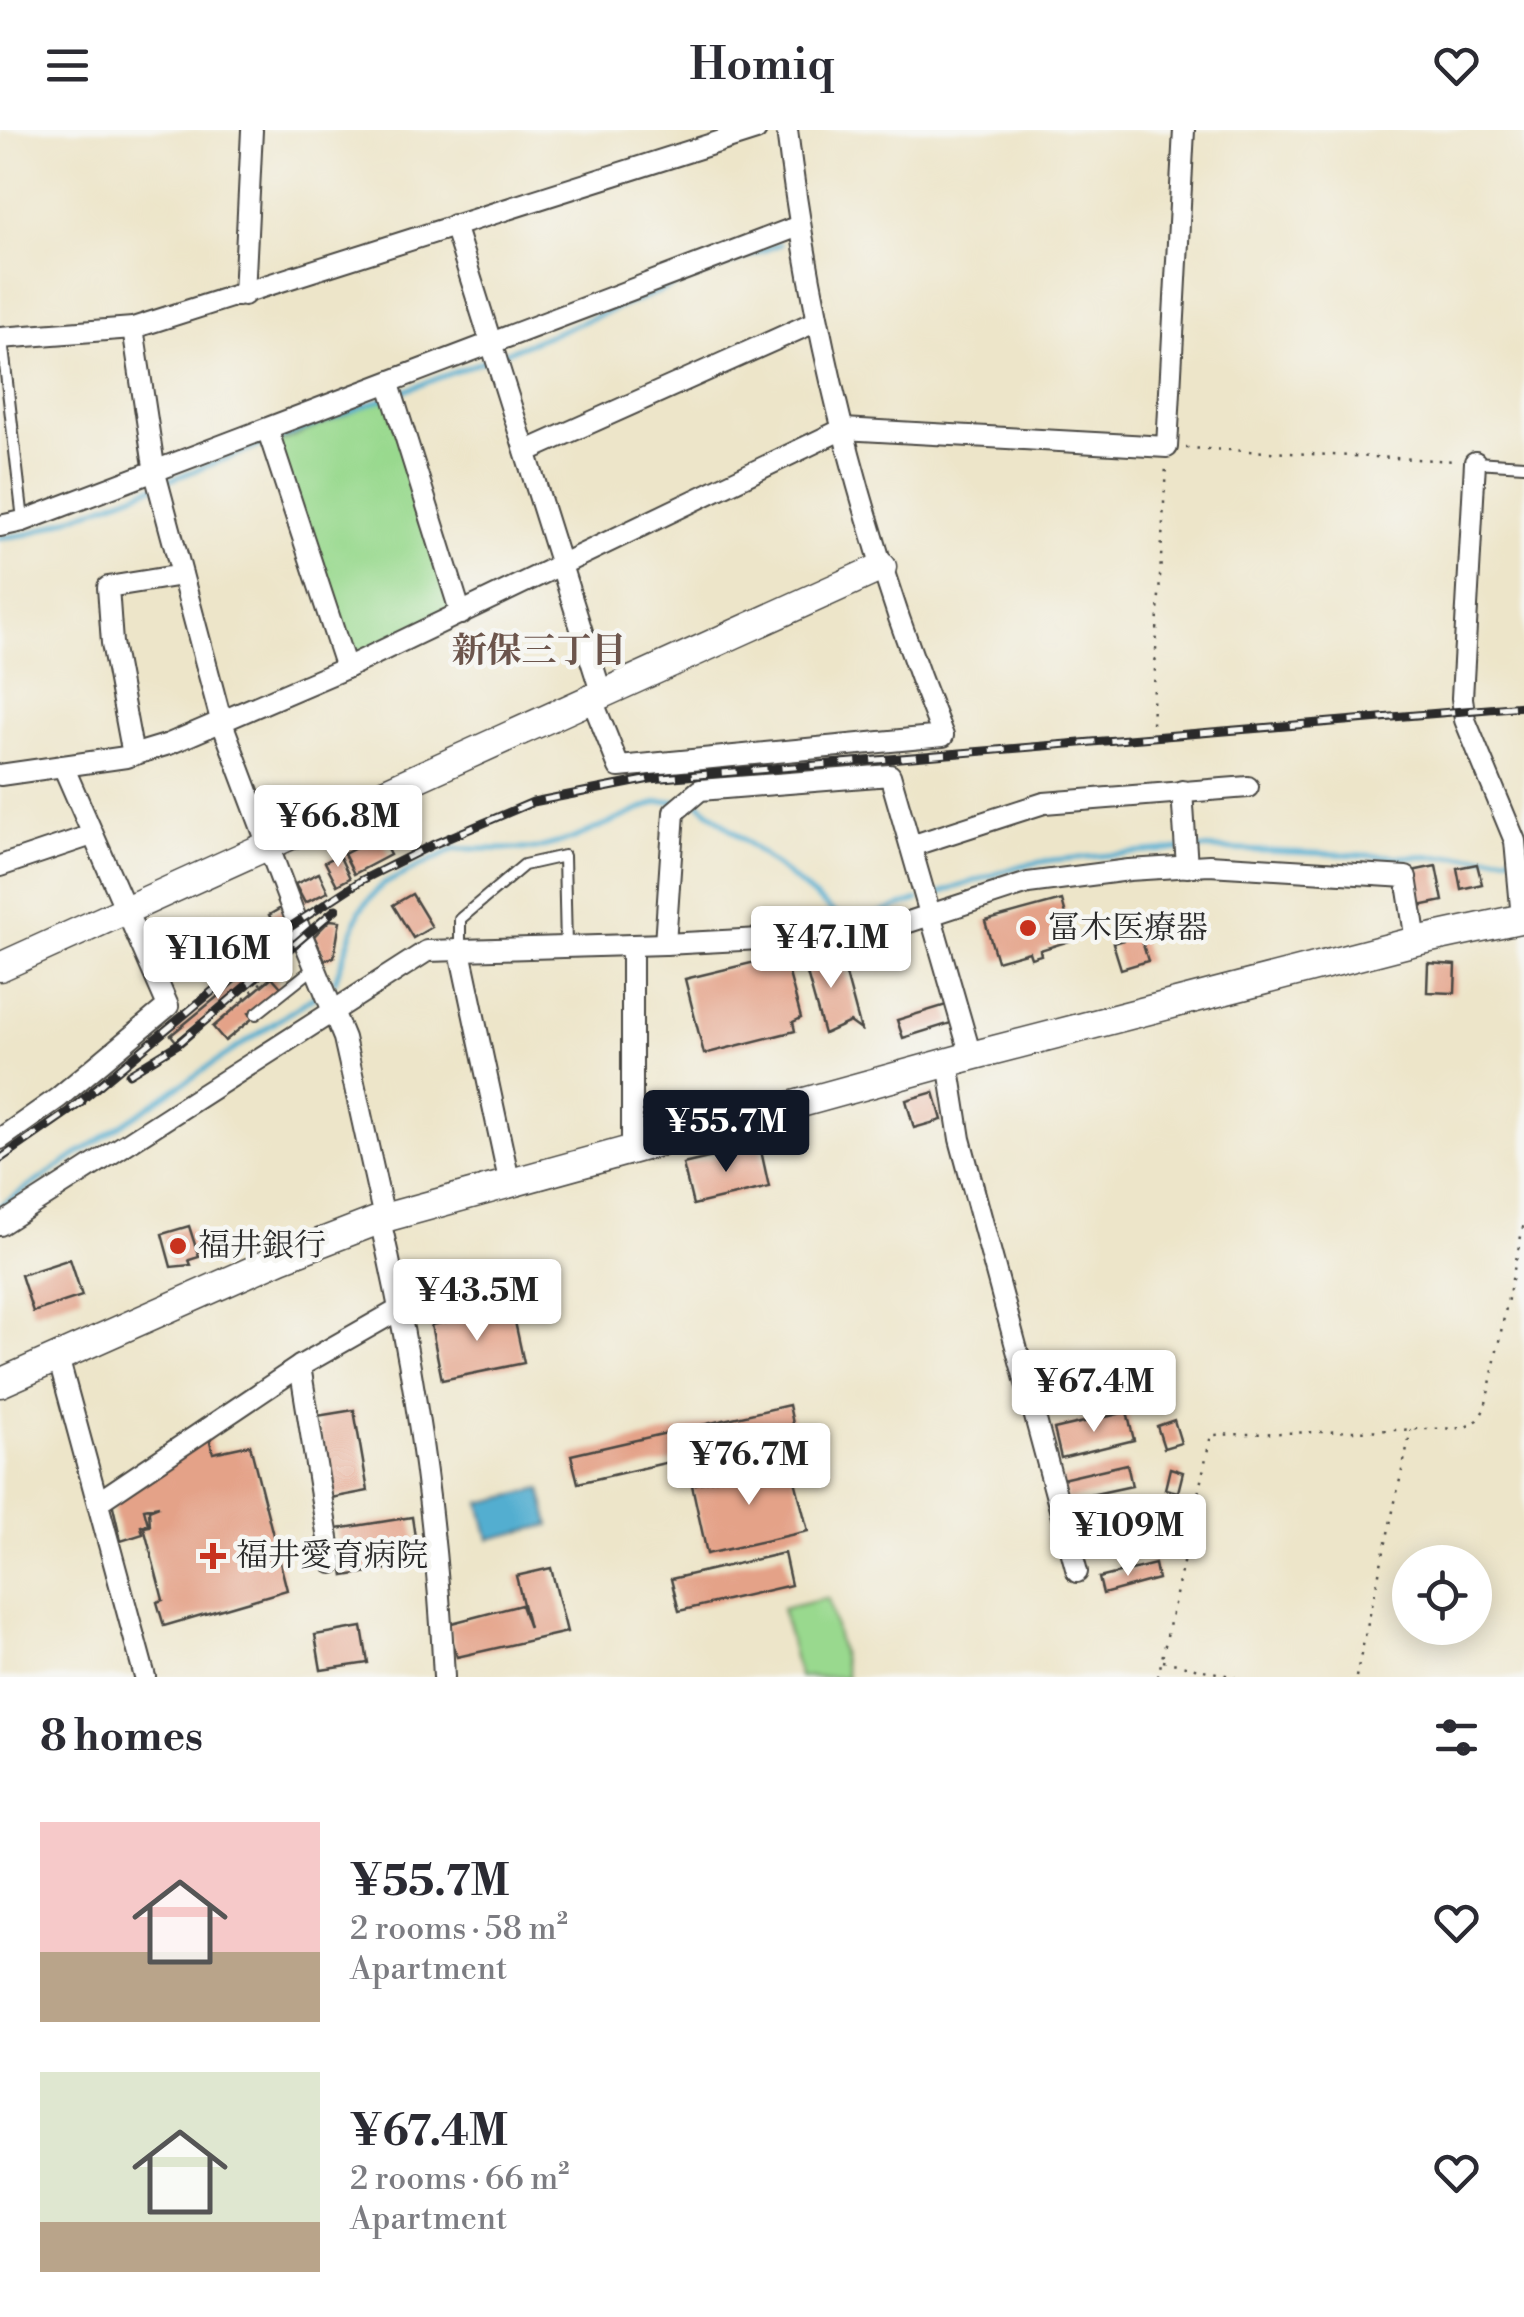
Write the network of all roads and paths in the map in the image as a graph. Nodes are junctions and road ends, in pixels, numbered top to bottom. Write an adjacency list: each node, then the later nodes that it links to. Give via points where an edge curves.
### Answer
1 (252, 130): 7 (street)
2 (756, 130): 5 (street)
3 (787, 130): 6 (street)
4 (1184, 130): 15 (street)
5 (454, 225): 7 (street); 11 (street)
6 (798, 226): 8 (street); 11 (street)
7 (244, 295): 9 (street)
8 (817, 321): 13 (street); 16 (street)
9 (133, 328): 10 (street); 19 (street)
10 (1, 338): 20 (lane)
11 (493, 344): 12 (street); 16 (street)
12 (389, 384): 14 (street); 25 (street)
13 (843, 429): 15 (street); 22 (street); 23 (street)
14 (268, 431): 19 (street); 26 (street)
15 (1167, 446): 17 (path); 29 (path)
16 (526, 452): 22 (street)
17 (1475, 462): 18 (lane); 42 (street, via 1462,698 1515,842)
18 (1524, 465)
19 (155, 473): 20 (street); 24 (street)
20 (23, 522): 21 (street)
21 (0, 526)
22 (562, 566): 25 (street); 27 (street)
23 (882, 567): 27 (street); 27 (street, via 943,736 618,767)
24 (182, 575): 28 (street); 30 (street, via 108,588)
25 (460, 614): 26 (street)
26 (346, 668): 28 (street)
27 (596, 694): 36 (street)
28 (221, 720): 30 (street); 36 (street)
29 (1152, 724)
30 (133, 755): 31 (street)
31 (63, 766): 32 (street); 35 (street)
32 (0, 776)
33 (1248, 787): 34 (street)
34 (1182, 791): 37 (street, via 1044,803); 39 (street)
35 (92, 835): 38 (street); 40 (street)
36 (267, 844): 40 (street); 49 (street)
37 (910, 846): 41 (street); 44 (street, via 890,775 700,790 674,812)
38 (0, 866)
39 (1188, 867): 41 (street, via 1028,883); 43 (street, via 1406,877)
40 (124, 910): 48 (street); 55 (street, via 168,1006)
41 (930, 914): 44 (street, via 875,933); 54 (street)
42 (1523, 918): 43 (street)
43 (1416, 941): 54 (street)
44 (664, 944): 45 (street)
45 (632, 945): 46 (street); 56 (street)
46 (566, 947): 47 (street); 47 (lane, via 564,856 524,865 460,919)
47 (460, 950): 52 (street, via 427,951); 57 (street)
48 (0, 967)
49 (314, 968): 52 (street); 53 (lane)
50 (261, 972): 51 (path, via 266,978)
51 (244, 999)
52 (333, 1011): 58 (street); 60 (street)
53 (256, 1014)
54 (959, 1059): 56 (street); 68 (street, via 960,1139)
55 (0, 1139)
56 (632, 1149): 57 (street)
57 (510, 1185): 58 (street)
58 (382, 1219): 61 (street); 62 (street)
59 (1524, 1222): 65 (path, via 1485,1408 1464,1428)
60 (0, 1225)
61 (400, 1309): 63 (street); 71 (street, via 440,1572)
62 (58, 1357): 64 (street); 66 (street)
63 (300, 1366): 66 (street); 67 (street)
64 (0, 1383)
65 (1411, 1428): 69 (path, via 1211,1434); 74 (path)
66 (98, 1502): 70 (street)
67 (332, 1563)
68 (1077, 1572)
69 (1162, 1660): 72 (path); 73 (path)
70 (145, 1677)
71 (444, 1677)
72 (1158, 1677)
73 (1235, 1677)
74 (1356, 1677)

